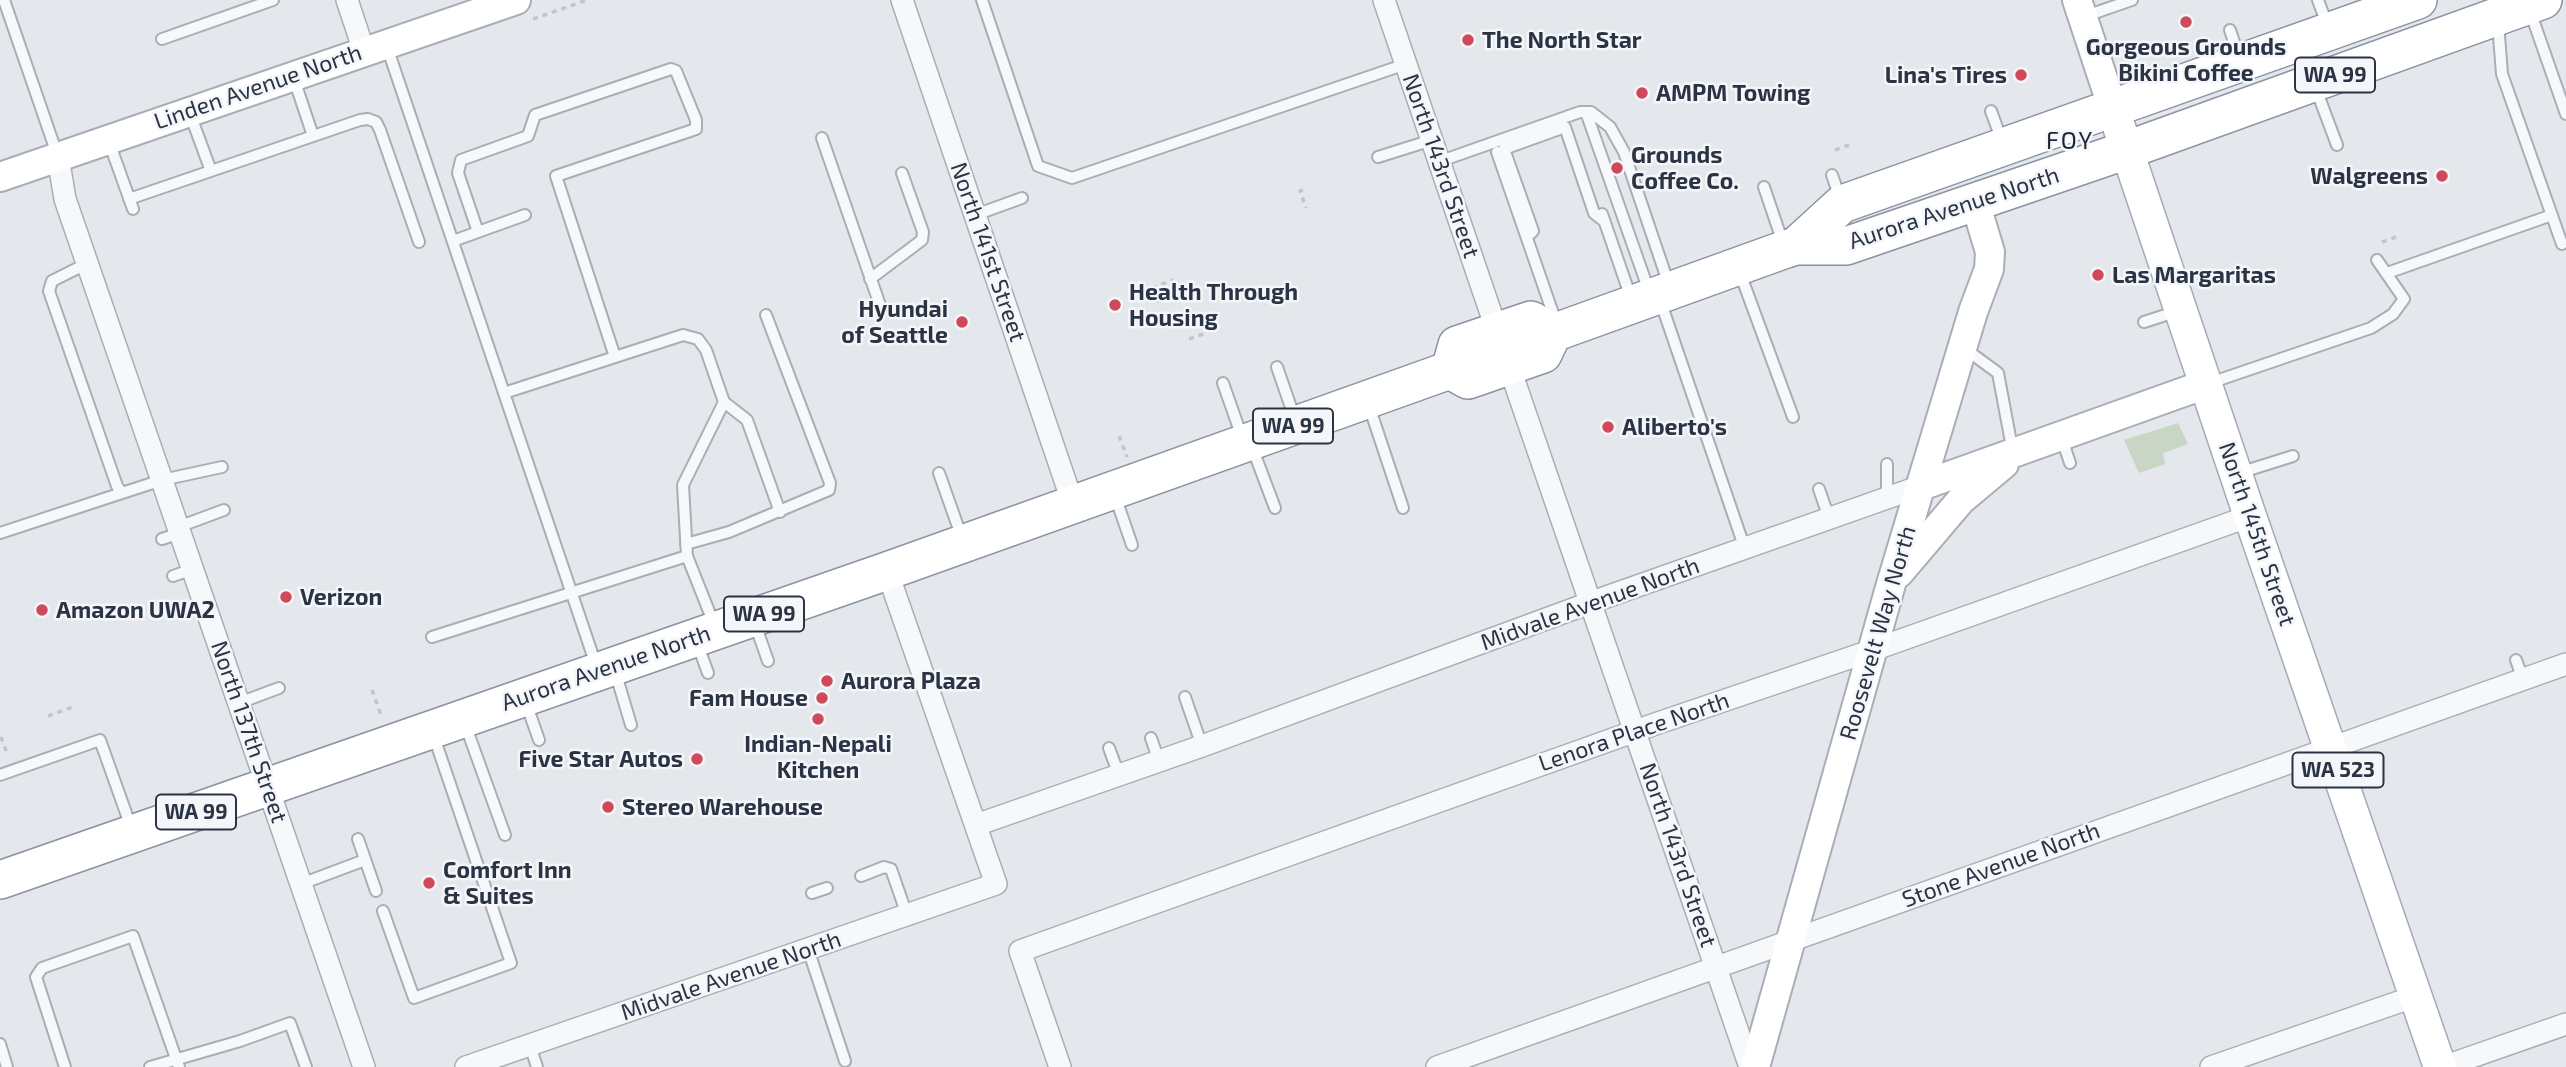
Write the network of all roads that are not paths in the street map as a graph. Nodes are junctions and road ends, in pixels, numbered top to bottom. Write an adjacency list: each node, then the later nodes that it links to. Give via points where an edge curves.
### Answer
1 (4, 0): 32 (lane)
2 (273, 0): 13 (lane)
3 (347, 0): 14 (street)
4 (516, 0): 14 (street, Linden Avenue North)
5 (902, 0): 42 (street, North 141st Street)
6 (982, 0): 15 (lane, via 1038,166 1072,178)
7 (1384, 0): 15 (street, North 143rd Street)
8 (2132, 0): 11 (lane)
9 (2417, 0): 12 (highway, Aurora Avenue North / WA 99)
10 (2523, 7): 17 (highway, Aurora Avenue North / WA 99); 22 (lane); 43 (lane, via 2502,74)
11 (2080, 9): 18 (street, North 145th Street)
12 (2342, 15): 18 (highway, Aurora Avenue North / WA 99, via 2236,46)
13 (162, 38)
14 (375, 47): 16 (street, Linden Avenue North); 49 (lane)
15 (1406, 64): 27 (street, North 143rd Street)
16 (292, 75): 19 (street, Linden Avenue North); 24 (lane)
17 (2314, 83): 29 (lane); 31 (highway, Aurora Avenue North / WA 99)
18 (2113, 109): 30 (highway, Aurora Avenue North / WA 99); 31 (main road, North 145th Street / WA 523)
19 (189, 111): 26 (street, Linden Avenue North); 35 (lane)
20 (1991, 111): 30 (lane)
21 (1586, 112): 23 (lane); 46 (lane, via 1601,118 1618,139); 48 (lane)
22 (2566, 114)
23 (1568, 116): 28 (lane); 44 (lane)
24 (313, 136): 35 (lane); 50 (lane, via 360,120 376,122)
25 (822, 138): 57 (lane)
26 (108, 139): 32 (street, Linden Avenue North); 35 (lane, via 131,204)
27 (1432, 140): 33 (lane); 34 (street, North 143rd Street)
28 (1494, 142): 34 (lane); 47 (lane)
29 (2337, 145)
30 (2004, 147): 52 (highway, Aurora Avenue North / WA 99, via 1837,190)
31 (2127, 150): 40 (highway, Aurora Avenue North / WA 99); 59 (main road, North 145th Street / WA 523)
32 (58, 157): 37 (street, Linden Avenue North); 54 (street, North 137th Street, via 65,199)
33 (1378, 158)
34 (1438, 162): 63 (street, North 143rd Street)
35 (211, 171)
36 (902, 173): 57 (lane, via 922,240)
37 (0, 177)
38 (1764, 187): 52 (lane)
39 (1022, 198): 42 (lane)
40 (1975, 202): 52 (highway, Aurora Avenue North / WA 99, via 1846,246); 65 (street, Roosevelt Way North, via 1990,252 1989,269)
41 (525, 215): 45 (lane)
42 (975, 215): 92 (street, North 141st Street)
43 (2552, 215): 51 (lane); 56 (lane)
44 (1604, 221): 47 (lane, via 1594,213 1565,127 1504,149 1533,231); 58 (lane)
45 (478, 232): 49 (lane); 66 (lane, via 458,173 461,160 528,136 535,115 676,71 696,128 556,176)
46 (1651, 232): 48 (lane); 58 (lane)
47 (1527, 237): 64 (lane)
48 (1630, 239): 58 (lane)
49 (453, 241): 72 (lane)
50 (419, 242)
51 (2562, 244)
52 (1791, 248): 55 (highway, Aurora Avenue North / WA 99)
53 (2377, 260): 56 (lane)
54 (88, 263): 86 (street, North 137th Street); 90 (lane, via 52,281 49,291)
55 (1738, 267): 58 (highway, Aurora Avenue North / WA 99); 75 (lane)
56 (2387, 273): 71 (lane, via 2404,299 2393,314 2371,328)
57 (870, 279): 60 (lane)
58 (1653, 297): 64 (highway, Aurora Avenue North / WA 99); 103 (lane)
59 (2180, 310): 62 (lane); 71 (main road, North 145th Street / WA 523)
60 (882, 311)
61 (766, 315): 96 (lane, via 830,483 829,491)
62 (2144, 322)
63 (1497, 331): 64 (highway, via 1531,320); 69 (highway, via 1457,345)
64 (1556, 332): 67 (highway, Aurora Avenue North / WA 99, via 1544,354)
65 (1963, 348): 79 (lane, via 1998,373); 87 (street, Roosevelt Way North)
66 (615, 357): 72 (lane); 74 (lane, via 683,335 698,339)
67 (1509, 366): 69 (highway, Aurora Avenue North / WA 99, via 1468,380); 108 (street, North 143rd Street)
68 (1277, 367): 76 (lane)
69 (1450, 370): 73 (highway, Aurora Avenue North / WA 99)
70 (1223, 383): 78 (lane)
71 (2206, 384): 77 (street, Midvale Avenue North); 85 (main road, North 145th Street / WA 523)
72 (504, 393): 107 (lane)
73 (1366, 400): 76 (highway, Aurora Avenue North / WA 99); 94 (lane)
74 (724, 402): 96 (lane, via 747,420); 104 (lane, via 683,485)
75 (1793, 417)
76 (1297, 425): 78 (highway, Aurora Avenue North / WA 99)
77 (2061, 436): 79 (street, Midvale Avenue North); 81 (lane)
78 (1247, 442): 89 (highway, Aurora Avenue North / WA 99); 93 (lane)
79 (2018, 451): 87 (street, Midvale Avenue North); 106 (street, via 1961,500)
80 (2293, 456): 85 (lane)
81 (2070, 463)
82 (1887, 464): 91 (lane)
83 (222, 467): 86 (lane)
84 (939, 473): 101 (lane)
85 (2236, 474): 97 (main road, North 145th Street / WA 523)
86 (162, 480): 90 (lane); 100 (street, North 137th Street)
87 (1921, 486): 91 (street, Midvale Avenue North); 106 (street, Roosevelt Way North)
88 (1819, 489): 98 (lane)
89 (1112, 490): 92 (highway, Aurora Avenue North / WA 99); 102 (lane)
90 (122, 493): 99 (lane)
91 (1887, 498): 98 (street, Midvale Avenue North)
92 (1073, 505): 101 (highway, Aurora Avenue North / WA 99)
93 (1275, 508)
94 (1403, 508)
95 (224, 510): 100 (lane)
96 (780, 512): 104 (lane)
97 (2250, 516): 112 (street, Lenora Place North); 128 (main road, North 145th Street / WA 523)
98 (1829, 518): 103 (street, Midvale Avenue North)
99 (0, 533)
100 (174, 533): 120 (street, North 137th Street, via 183,572)
101 (964, 544): 105 (highway, Aurora Avenue North / WA 99)
102 (1132, 545)
103 (1745, 549): 108 (street, Midvale Avenue North)
104 (686, 550): 107 (lane); 110 (lane)
105 (887, 571): 109 (highway, Aurora Avenue North / WA 99); 133 (street)
106 (1891, 584): 112 (street, Roosevelt Way North)
107 (571, 591): 111 (lane); 115 (lane)
108 (1592, 602): 123 (street, North 143rd Street); 126 (street, Midvale Avenue North)
109 (752, 618): 110 (highway, Aurora Avenue North / WA 99); 113 (lane)
110 (706, 634): 115 (highway, Aurora Avenue North / WA 99); 116 (lane)
111 (432, 636)
112 (1873, 650): 123 (street, Lenora Place North); 146 (street, Roosevelt Way North)
113 (768, 660)
114 (2566, 664): 128 (street, Stone Avenue North, via 2520,670)
115 (606, 669): 118 (highway, Aurora Avenue North / WA 99); 122 (lane)
116 (708, 673)
117 (279, 688): 120 (lane)
118 (524, 697): 121 (highway, Aurora Avenue North / WA 99); 125 (lane)
119 (1185, 697): 126 (lane)
120 (239, 703): 132 (street, North 137th Street)
121 (447, 724): 132 (highway, Aurora Avenue North / WA 99); 135 (lane); 144 (lane, via 511,963 414,998)
122 (631, 725)
123 (1635, 731): 148 (street, North 143rd Street); 162 (street, Lenora Place North, via 1020,951)
124 (1151, 738): 129 (lane)
125 (539, 740)
126 (1202, 746): 129 (street, Midvale Avenue North)
127 (1109, 748): 131 (lane)
128 (2330, 748): 146 (street, Stone Avenue North); 149 (main road, North 145th Street / WA 523)
129 (1160, 761): 131 (street, Midvale Avenue North)
130 (0, 775): 134 (lane, via 100,740)
131 (1119, 775): 133 (street, Midvale Avenue North)
132 (268, 786): 134 (highway, Aurora Avenue North / WA 99); 140 (street, North 137th Street)
133 (976, 825): 145 (street, Midvale Avenue North, via 996,884)
134 (134, 833): 139 (highway, Aurora Avenue North / WA 99)
135 (505, 835)
136 (358, 839): 137 (lane)
137 (365, 860): 140 (lane); 142 (lane)
138 (861, 876): 145 (lane, via 884,867 891,869)
139 (0, 880)
140 (301, 884): 159 (street, North 137th Street)
141 (827, 888): 143 (lane)
142 (376, 891)
143 (812, 893)
144 (383, 911)
145 (907, 915): 147 (street, Midvale Avenue North)
146 (1788, 942): 148 (street, Stone Avenue North); 164 (street, Roosevelt Way North)
147 (808, 949): 152 (street, Midvale Avenue North); 153 (lane)
148 (1717, 967): 163 (street, Stone Avenue North); 164 (street, North 143rd Street)
149 (2416, 996): 165 (street); 166 (main road, North 145th Street / WA 523)
150 (2566, 1024): 166 (street)
151 (0, 1044): 155 (lane)
152 (530, 1045): 160 (street, Midvale Avenue North); 161 (lane)
153 (845, 1061)
154 (177, 1064): 156 (lane, via 133,936 42,968 36,977); 157 (lane); 158 (lane, via 290,1023)
155 (7, 1067)
156 (65, 1067)
157 (150, 1067)
158 (306, 1067)
159 (364, 1067)
160 (466, 1067)
161 (537, 1067)
162 (1060, 1067)
163 (1437, 1067)
164 (1752, 1067)
165 (2211, 1067)
166 (2441, 1067)

